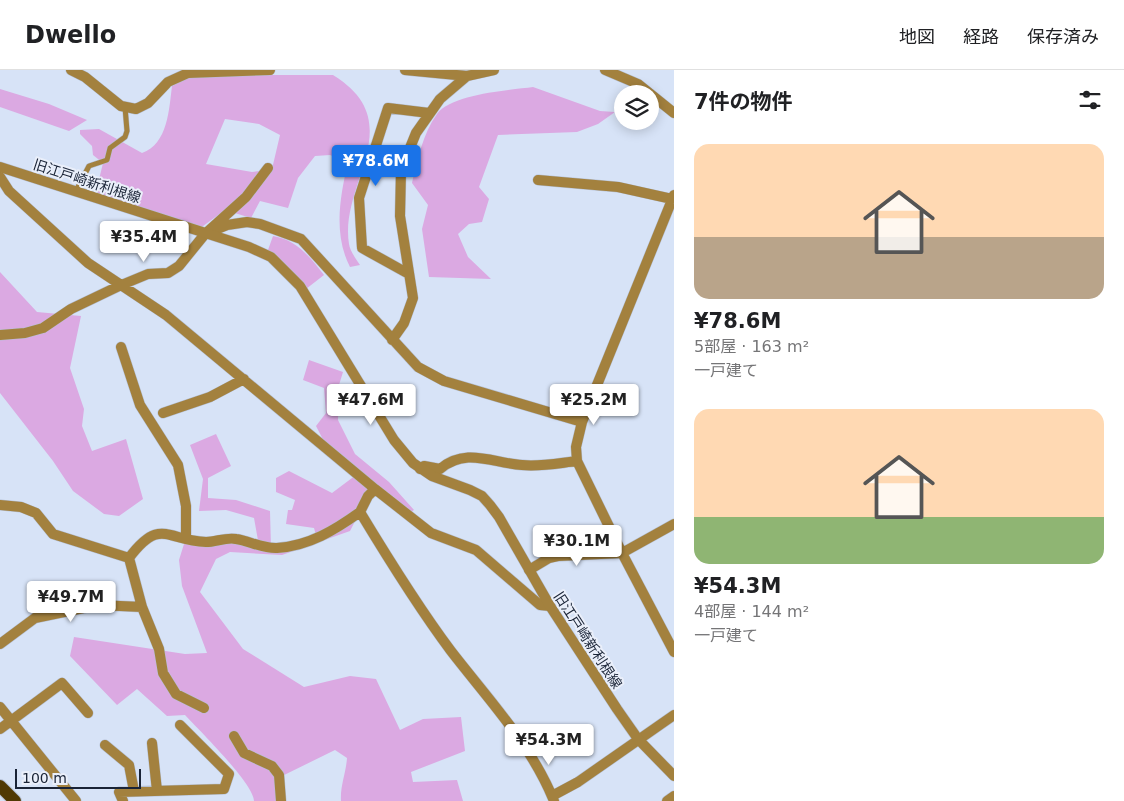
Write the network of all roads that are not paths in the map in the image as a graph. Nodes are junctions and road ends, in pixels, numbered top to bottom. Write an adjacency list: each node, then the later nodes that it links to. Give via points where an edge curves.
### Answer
1 (71, 70): 7 (street)
2 (270, 70): 7 (street, via 188,73 168,82 148,103 136,109)
3 (405, 70): 6 (street)
4 (494, 70): 6 (street)
5 (605, 70): 9 (street, via 638,84)
6 (466, 76): 8 (street)
7 (125, 107): 14 (lane, via 125,137 110,148 106,160 89,166)
8 (429, 113): 17 (street, via 416,133 401,170 400,216); 17 (street, via 388,108 359,198 362,248)
9 (674, 113)
10 (0, 167): 14 (street, 旧江戸崎新利根線)
11 (268, 168): 16 (street, via 246,197)
12 (0, 177): 18 (street, via 9,191 88,263)
13 (538, 180): 15 (street)
14 (76, 191): 16 (street, 旧江戸崎新利根線)
15 (674, 196): 24 (street)
16 (205, 234): 18 (street, via 179,266 168,273 148,274); 20 (street, via 247,222 300,239); 26 (street, 旧江戸崎新利根線, via 260,251 288,272 311,301 394,440)
17 (408, 274): 20 (street, via 413,298 404,323)
18 (119, 286): 19 (street, via 71,309 43,328); 22 (street, via 166,315)
19 (0, 335)
20 (392, 340): 24 (street, via 418,368 444,381)
21 (121, 347): 31 (street, via 140,405 178,466 186,506)
22 (244, 379): 23 (street, via 210,397); 27 (street)
23 (164, 413)
24 (582, 422): 25 (street, via 576,447)
25 (577, 461): 26 (street, via 540,466 467,456 446,463 440,469 424,466); 32 (street)
26 (420, 470): 34 (street, 旧江戸崎新利根線, via 482,496 499,517)
27 (375, 489): 29 (street); 36 (street, via 431,533 476,550 540,605)
28 (0, 505): 33 (street, via 21,507 36,513 53,534)
29 (360, 512): 31 (street, via 336,529 314,539 276,548 234,538 206,542); 55 (street, via 429,621 521,741)
30 (674, 524): 32 (street)
31 (186, 538): 33 (street, via 162,532 142,541)
32 (622, 553): 34 (street, via 558,556); 38 (street)
33 (129, 558): 35 (street)
34 (528, 570): 36 (street, 旧江戸崎新利根線)
35 (142, 606): 37 (street, via 98,605 35,618); 40 (street, via 159,649 163,673 176,694)
36 (550, 606): 47 (street, 旧江戸崎新利根線)
37 (0, 644)
38 (674, 652)
39 (0, 707): 43 (street)
40 (204, 708)
41 (88, 713): 43 (street, via 62,683)
42 (674, 715): 47 (street)
43 (11, 721): 45 (street); 57 (street)
44 (180, 725): 53 (street, via 229,774 224,789)
45 (0, 729)
46 (234, 736): 59 (street, via 244,753 272,766 279,775)
47 (638, 740): 50 (street, 旧江戸崎新利根線); 55 (street)
48 (152, 743): 53 (street)
49 (105, 745): 52 (street, via 129,765)
50 (673, 773)
51 (0, 786): 56 (main road)
52 (134, 791): 53 (street); 58 (street, via 119,792)
53 (157, 791)
54 (674, 796): 60 (street)
55 (553, 798)
56 (15, 801)
57 (76, 801)
58 (123, 801)
59 (281, 801)
60 (667, 801)

